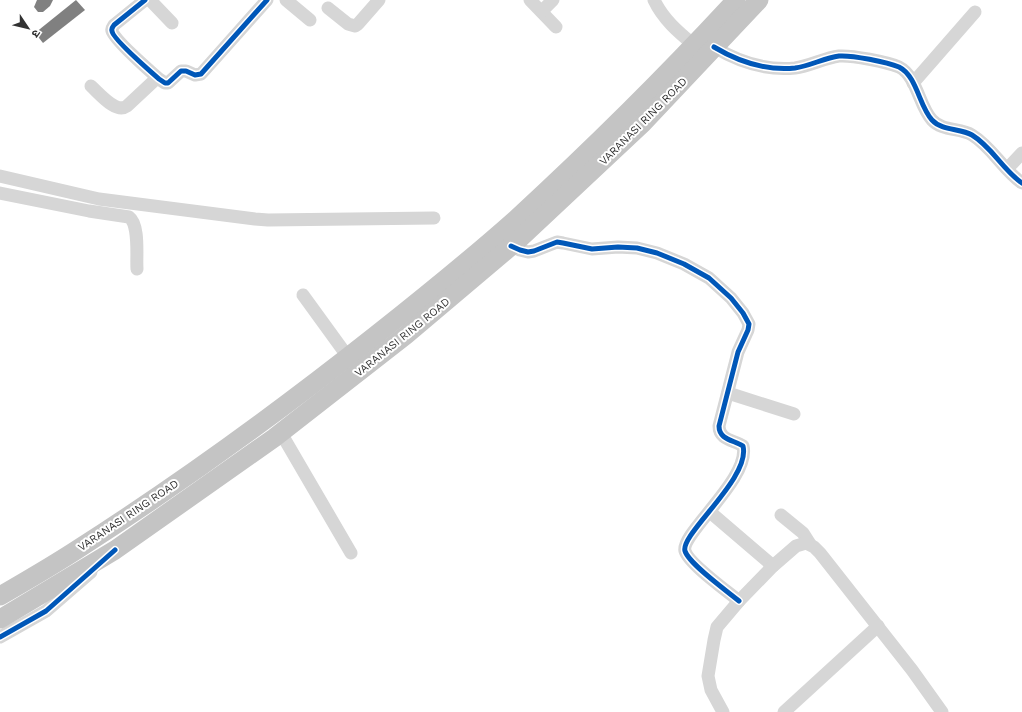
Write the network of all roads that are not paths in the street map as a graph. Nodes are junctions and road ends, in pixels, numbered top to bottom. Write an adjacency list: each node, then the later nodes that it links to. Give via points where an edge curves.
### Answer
1 (145, 0): 19 (street, via 111,30 119,42)
2 (150, 0): 15 (street)
3 (267, 0): 19 (street, via 201,74 181,71 168,83)
4 (286, 0): 14 (street)
5 (379, 0): 11 (street, via 355,26 348,24)
6 (530, 0): 12 (street)
7 (553, 0): 12 (street)
8 (654, 0): 17 (street, via 672,26)
9 (736, 0): 17 (highway, VARANASI RING ROAD)
10 (759, 0): 18 (highway, VARANASI RING ROAD)
11 (328, 8)
12 (542, 11): 16 (street)
13 (975, 12): 20 (street)
14 (310, 20)
15 (172, 23)
16 (556, 27)
17 (694, 45): 31 (highway, VARANASI RING ROAD, via 515,219)
18 (714, 47): 20 (street, via 736,59 766,68 796,68 839,56 853,57 898,67); 28 (highway, VARANASI RING ROAD, via 643,123)
19 (157, 78): 21 (street, via 123,109 113,106)
20 (913, 83): 23 (street, via 924,109 933,121 938,125 970,134)
21 (91, 86)
22 (1022, 153): 23 (street)
23 (1007, 169): 25 (street)
24 (0, 176): 27 (street, via 99,198 236,217 268,220)
25 (1022, 183)
26 (0, 193): 29 (street, via 129,217 136,227)
27 (434, 218)
28 (511, 246): 32 (street, via 528,252 557,242 592,250 636,248 684,264 709,278 731,298 749,324 738,352); 34 (highway, VARANASI RING ROAD, via 406,335)
29 (137, 269)
30 (303, 295): 31 (street)
31 (348, 357): 41 (highway, VARANASI RING ROAD, via 194,471 77,550)
32 (728, 393): 33 (street); 35 (street, via 719,431 725,438 743,446 745,452 737,474)
33 (794, 414)
34 (281, 433): 38 (highway, VARANASI RING ROAD); 39 (street)
35 (710, 512): 40 (street); 42 (street, via 688,539 685,552 697,566)
36 (781, 515): 37 (street, via 803,533)
37 (810, 544): 40 (street, via 796,546); 44 (street)
38 (115, 550): 43 (highway, VARANASI RING ROAD); 45 (street, via 46,611)
39 (351, 554)
40 (773, 566): 42 (street)
41 (0, 596)
42 (739, 601): 46 (street, via 717,627 708,676 711,690)
43 (0, 619)
44 (878, 626): 47 (street); 48 (street)
45 (0, 637)
46 (723, 712)
47 (784, 712)
48 (942, 712)

